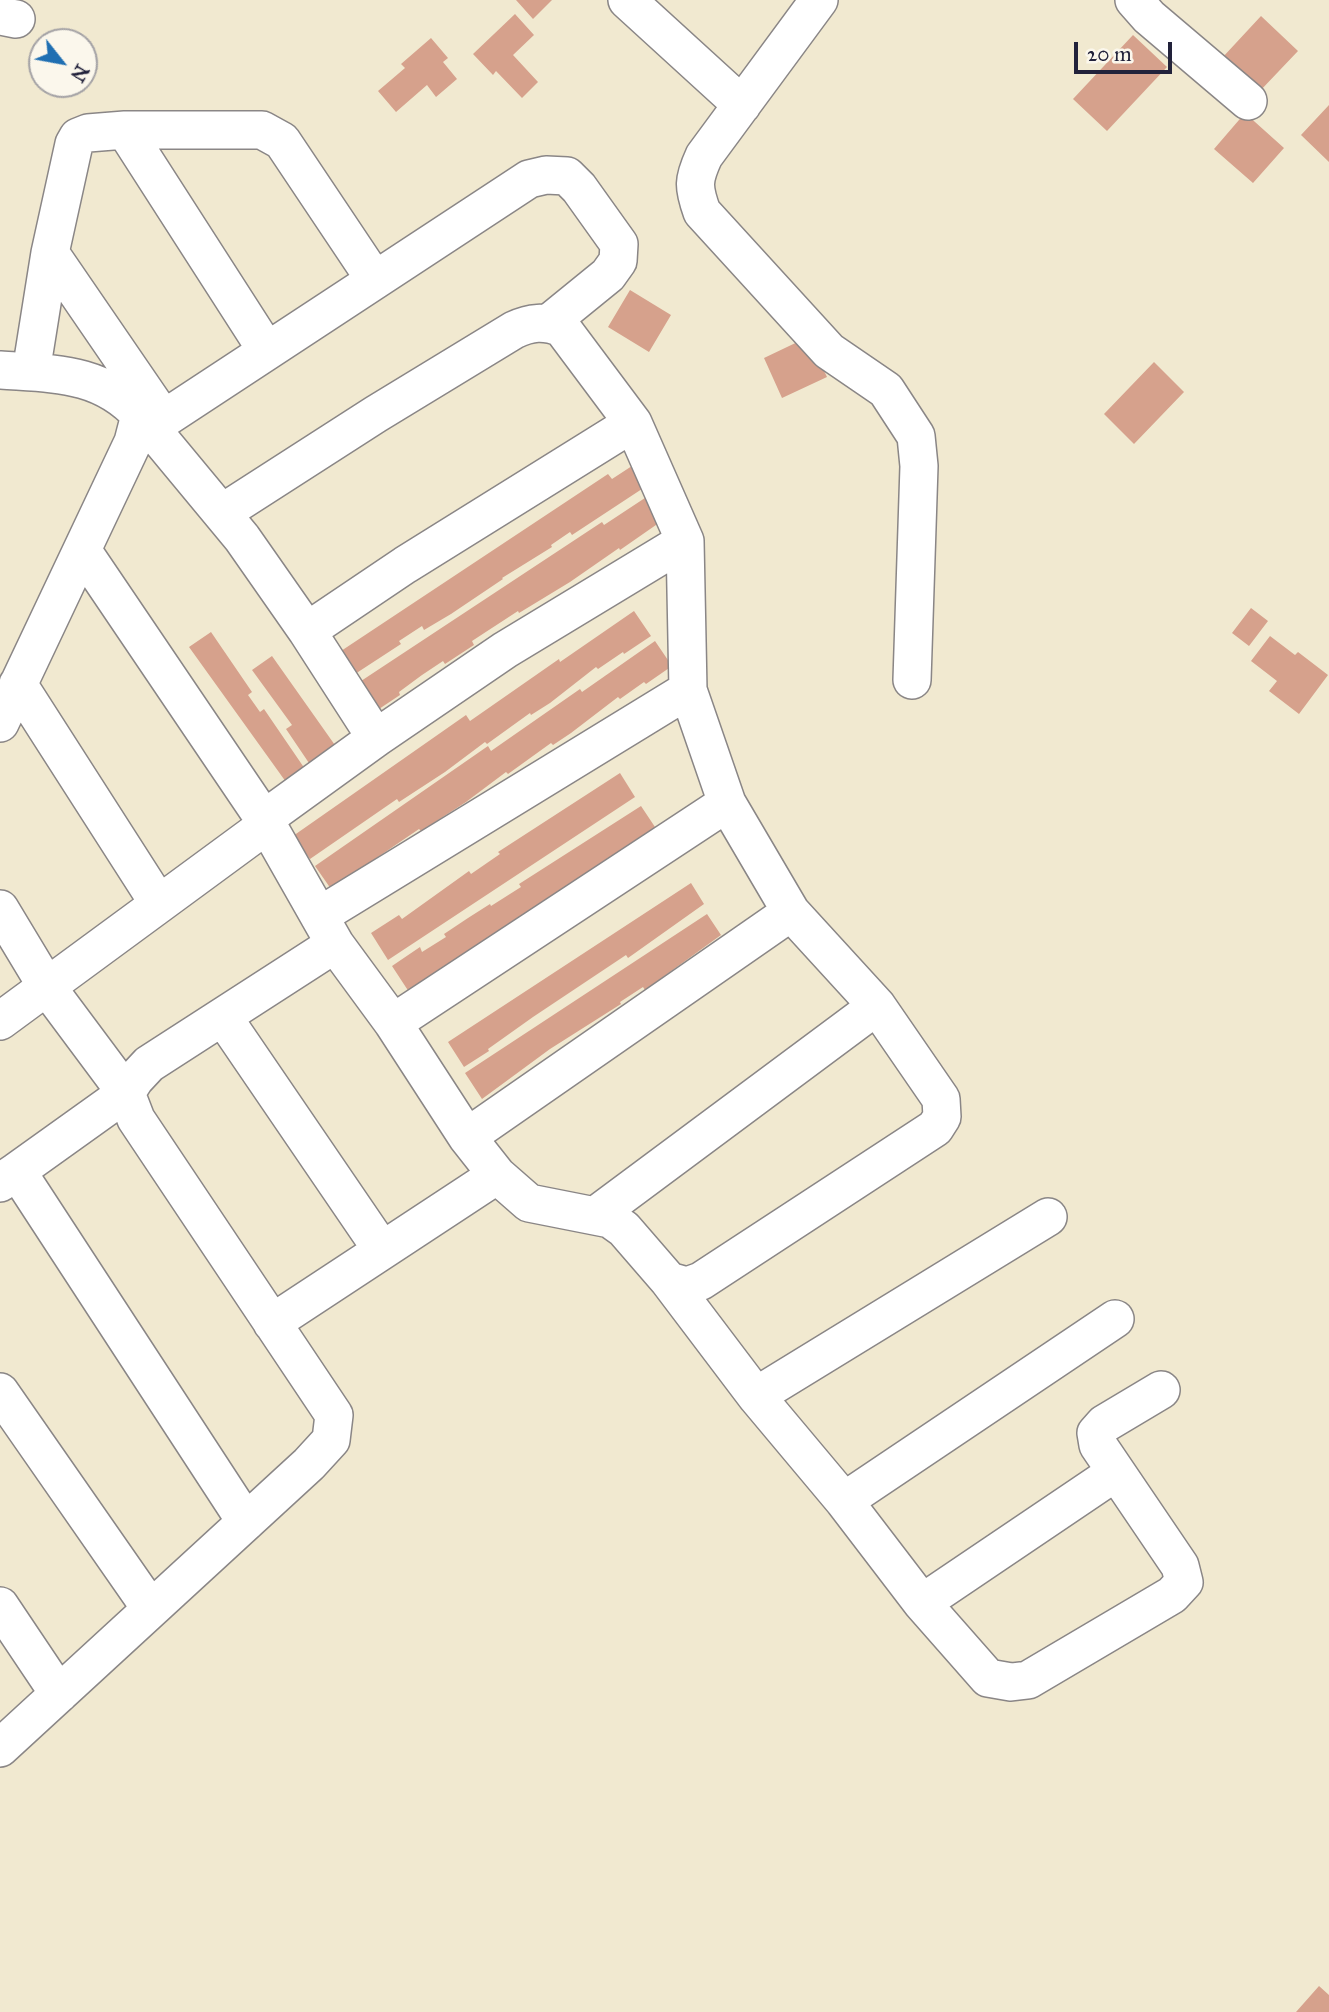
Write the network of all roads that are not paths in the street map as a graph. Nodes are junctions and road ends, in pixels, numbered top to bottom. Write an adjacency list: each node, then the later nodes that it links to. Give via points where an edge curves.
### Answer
1 (627, 0): 5 (street)
2 (819, 0): 5 (street)
3 (1134, 0): 4 (street)
4 (1248, 101)
5 (742, 105): 18 (street, via 695,175 694,191 702,212 829,351 886,390 916,436)
6 (125, 130): 7 (street, via 78,137); 8 (street, via 262,130 282,141); 10 (street)
7 (50, 253): 11 (street); 12 (street)
8 (375, 280): 9 (street, via 529,179 567,176 619,244 618,261 608,275); 10 (street)
9 (549, 323): 13 (street, via 562,328); 14 (street, via 529,323 514,330)
10 (267, 351): 12 (street)
11 (16, 371): 12 (street, via 65,374 103,386)
12 (151, 421): 14 (street); 16 (street, via 133,442)
13 (633, 423): 15 (street); 17 (street)
14 (222, 513): 17 (street)
15 (685, 541): 20 (street); 22 (street, via 505,650)
16 (82, 550): 19 (street); 24 (street)
17 (307, 631): 22 (street)
18 (912, 680)
19 (18, 684): 21 (street); 25 (street)
20 (688, 691): 23 (street); 28 (street)
21 (0, 723)
22 (376, 738): 24 (street)
23 (727, 803): 27 (street); 33 (street)
24 (266, 822): 25 (street); 28 (street)
25 (159, 904): 29 (street)
26 (0, 909): 29 (street)
27 (791, 912): 30 (street); 35 (street)
28 (327, 930): 31 (street); 33 (street)
29 (47, 987): 32 (street); 34 (street)
30 (877, 1006): 38 (street); 41 (street, via 941,1099 942,1117 935,1128 701,1281 687,1286)
31 (223, 1017): 34 (street, via 149,1064); 40 (street)
32 (0, 1021)
33 (393, 1023): 35 (street)
34 (127, 1093): 37 (street); 43 (street, via 136,1119)
35 (467, 1137): 36 (street)
36 (498, 1175): 38 (street, via 529,1203); 40 (street)
37 (9, 1177): 49 (street)
38 (596, 1215): 41 (street, via 624,1229)
39 (1048, 1217): 46 (street)
40 (382, 1250): 43 (street)
41 (669, 1280): 46 (street)
42 (1115, 1319): 48 (street)
43 (272, 1323): 49 (street, via 334,1415 331,1440)
44 (1161, 1390): 47 (street, via 1104,1423 1096,1433 1098,1445)
45 (0, 1392): 52 (street)
46 (756, 1396): 48 (street)
47 (1116, 1472): 50 (street); 50 (street, via 1180,1566 1184,1583 1172,1595 1028,1680 1011,1682 988,1678)
48 (844, 1501): 50 (street)
49 (246, 1522): 52 (street)
50 (922, 1603)
51 (0, 1606): 53 (street)
52 (151, 1609): 53 (street)
53 (59, 1693): 54 (street)
54 (0, 1748)

